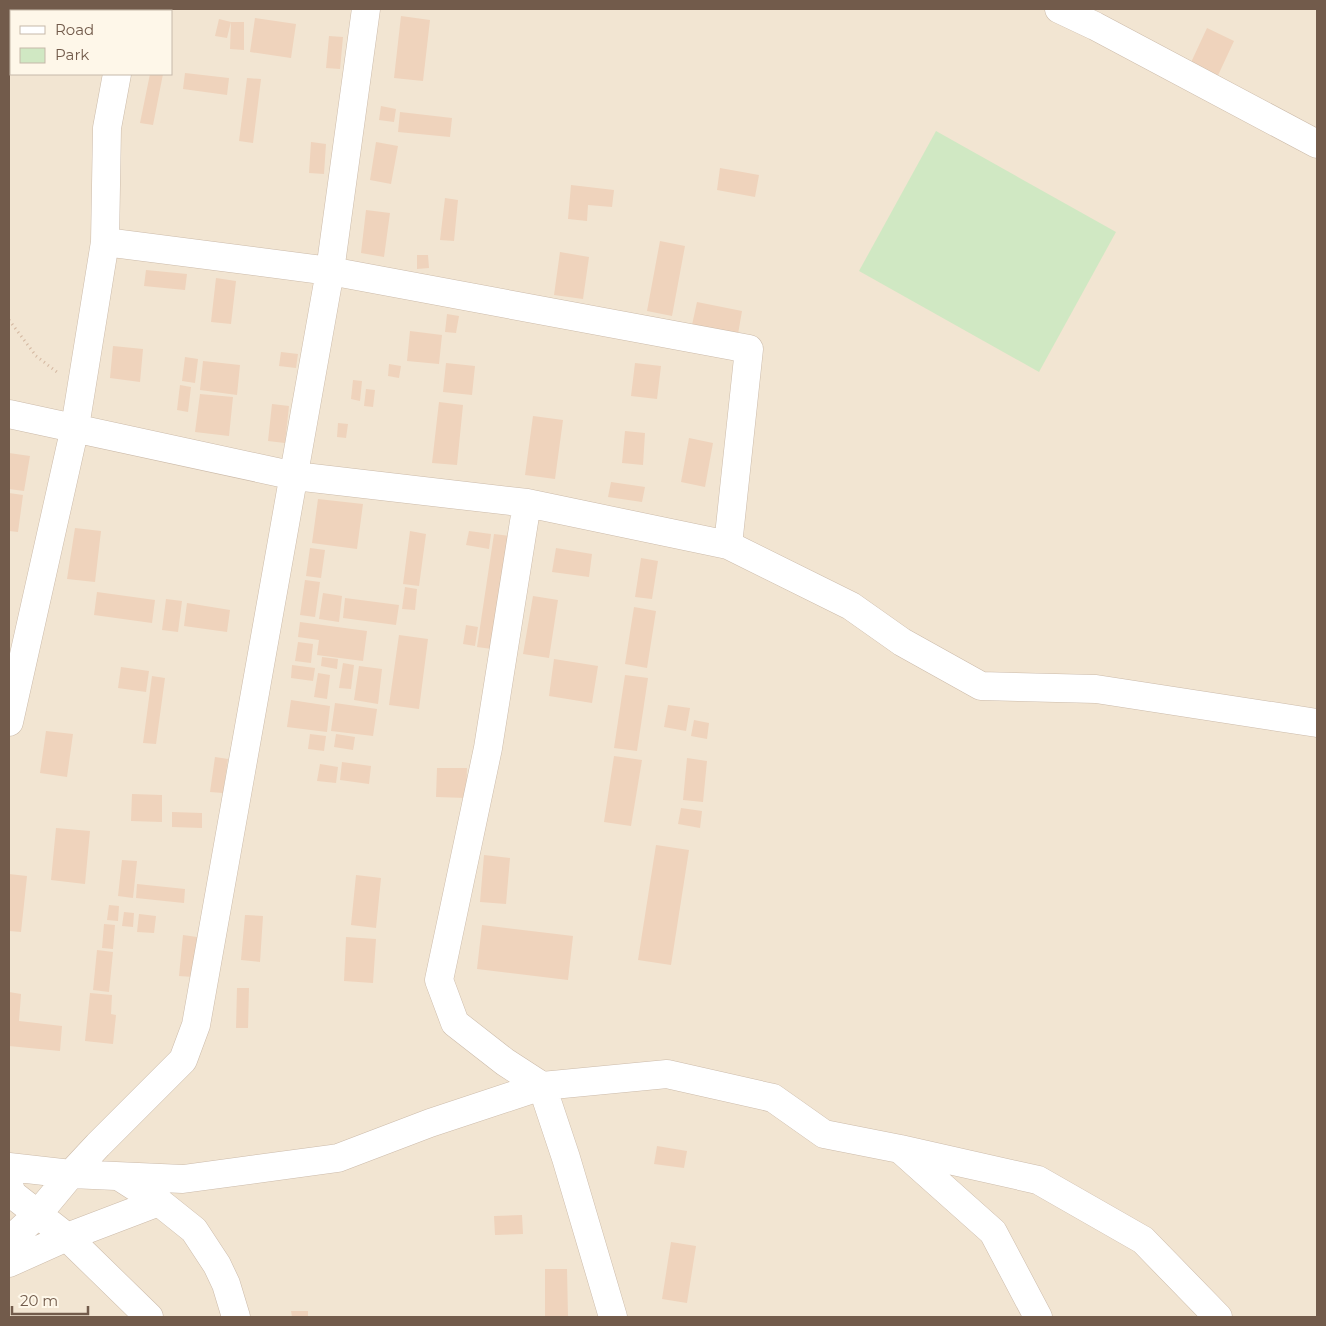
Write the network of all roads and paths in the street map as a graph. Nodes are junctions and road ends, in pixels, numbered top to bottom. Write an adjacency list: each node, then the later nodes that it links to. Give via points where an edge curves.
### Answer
1 (366, 9): 6 (street)
2 (1059, 9): 4 (street)
3 (117, 75): 5 (street, via 107,128)
4 (1317, 144)
5 (105, 242): 6 (street); 8 (street)
6 (330, 272): 11 (street); 13 (street, via 749,349)
7 (9, 320): 8 (path, via 36,356)
8 (81, 390): 10 (street)
9 (9, 414): 10 (street)
10 (75, 427): 11 (street); 14 (street)
11 (295, 476): 12 (street); 19 (street, via 196,1025 183,1060)
12 (527, 503): 13 (street); 16 (street, via 488,748 439,980 454,1023)
13 (728, 544): 15 (street, via 851,606 902,642 981,686 1096,688)
14 (10, 709)
15 (1317, 723)
16 (542, 1086): 17 (street, via 667,1074 773,1098 824,1134); 20 (street, via 338,1158 183,1179); 29 (street)
17 (900, 1148): 30 (street, via 992,1232); 31 (street, via 1038,1180 1143,1240)
18 (9, 1167): 19 (street)
19 (71, 1174): 20 (street); 23 (street)
20 (119, 1176): 22 (street)
21 (9, 1185): 23 (street, via 12,1194)
22 (159, 1202): 24 (street); 28 (street, via 194,1230 217,1265)
23 (36, 1215): 24 (street); 25 (street)
24 (67, 1237): 26 (street); 27 (street)
25 (9, 1241)
26 (9, 1263)
27 (149, 1317)
28 (236, 1317)
29 (613, 1317)
30 (1038, 1317)
31 (1218, 1317)

